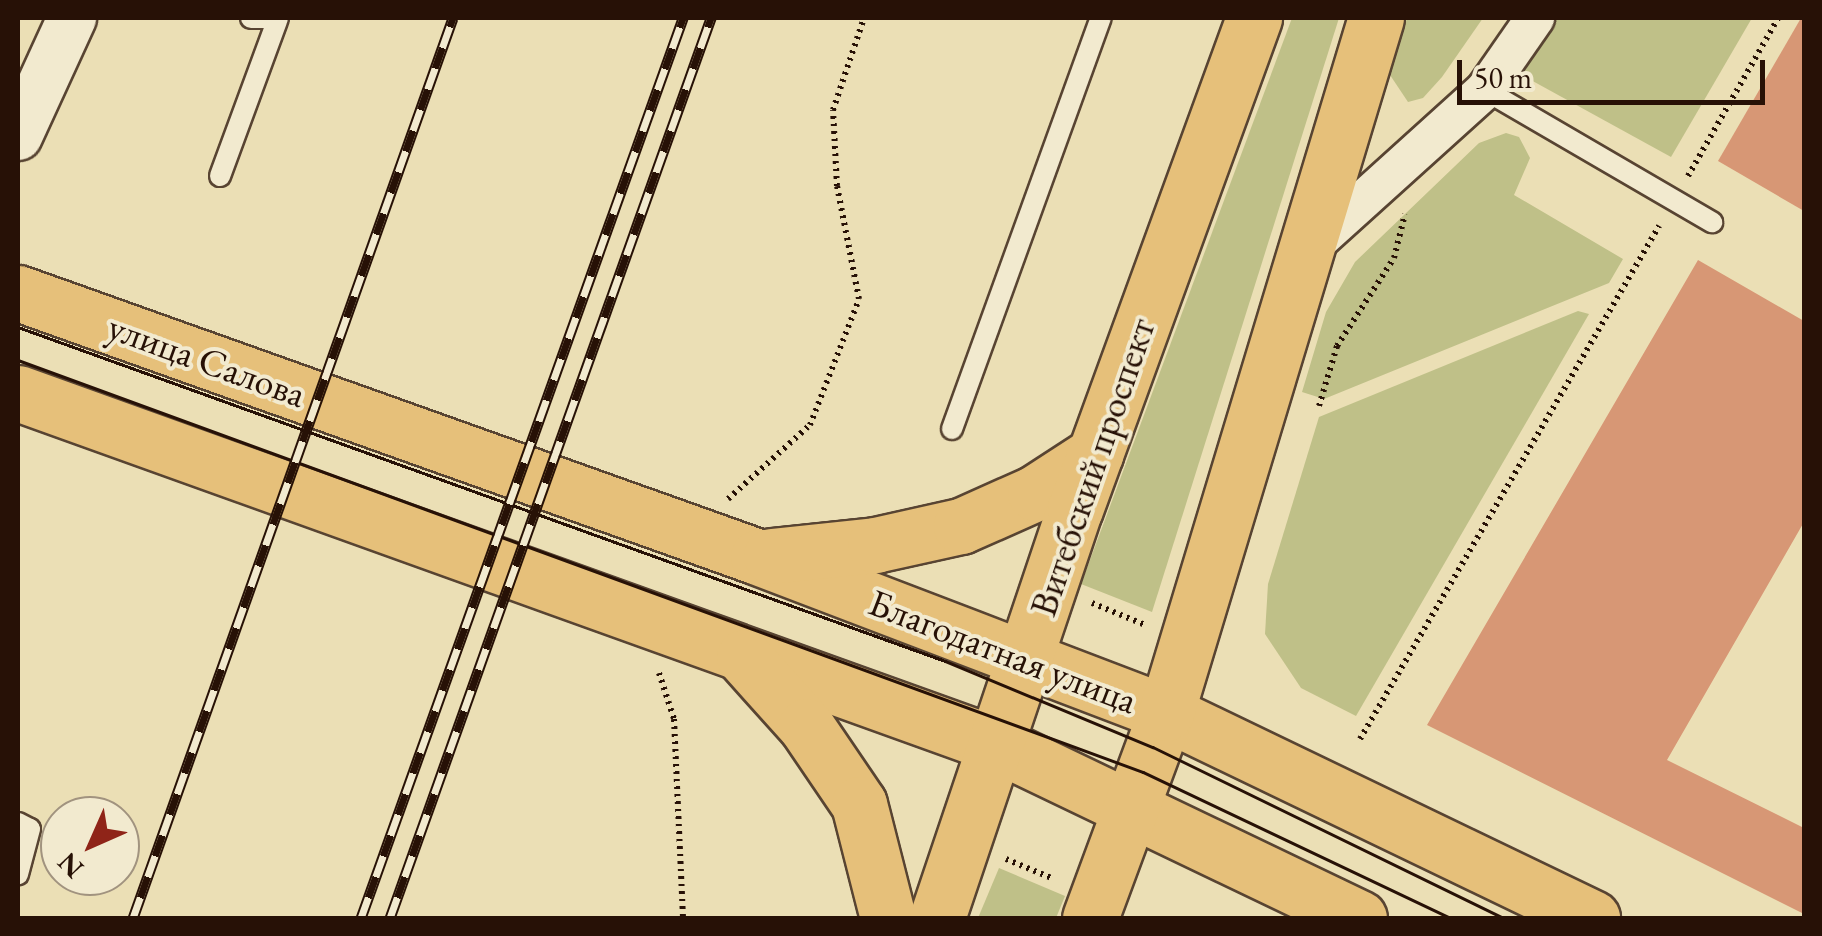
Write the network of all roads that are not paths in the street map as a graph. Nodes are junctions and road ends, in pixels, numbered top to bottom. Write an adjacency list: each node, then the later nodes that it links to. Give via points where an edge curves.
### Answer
1 (72, 18): 9 (street)
2 (251, 18): 7 (lane)
3 (1101, 18): 16 (lane)
4 (1254, 18): 17 (main road, Витебский проспект)
5 (1376, 18): 12 (main road)
6 (1535, 18): 8 (street)
7 (277, 19): 10 (lane)
8 (1485, 90): 11 (lane); 12 (street)
9 (18, 136)
10 (220, 176)
11 (1712, 222)
12 (1307, 250): 21 (main road)
13 (18, 293): 15 (main road, улица Салова)
14 (18, 393): 19 (main road)
15 (396, 428): 18 (main road, Благодатная улица)
16 (952, 429)
17 (1095, 454): 18 (main road, via 1035,493 961,526 875,545); 20 (main road, Витебский проспект)
18 (758, 556): 20 (main road, Благодатная улица)
19 (738, 651): 22 (main road); 27 (main road, via 806,726 858,804)
20 (1024, 661): 21 (main road, Благодатная улица); 22 (main road, Витебский проспект)
21 (1166, 714): 23 (main road); 30 (main road, Благодатная улица)
22 (1000, 746): 23 (main road); 28 (main road, Витебский проспект)
23 (1130, 807): 26 (main road); 29 (main road)
24 (18, 823): 25 (lane, via 30,829)
25 (18, 874)
26 (1080, 902)
27 (888, 918)
28 (937, 918)
29 (1358, 918)
30 (1592, 918)

